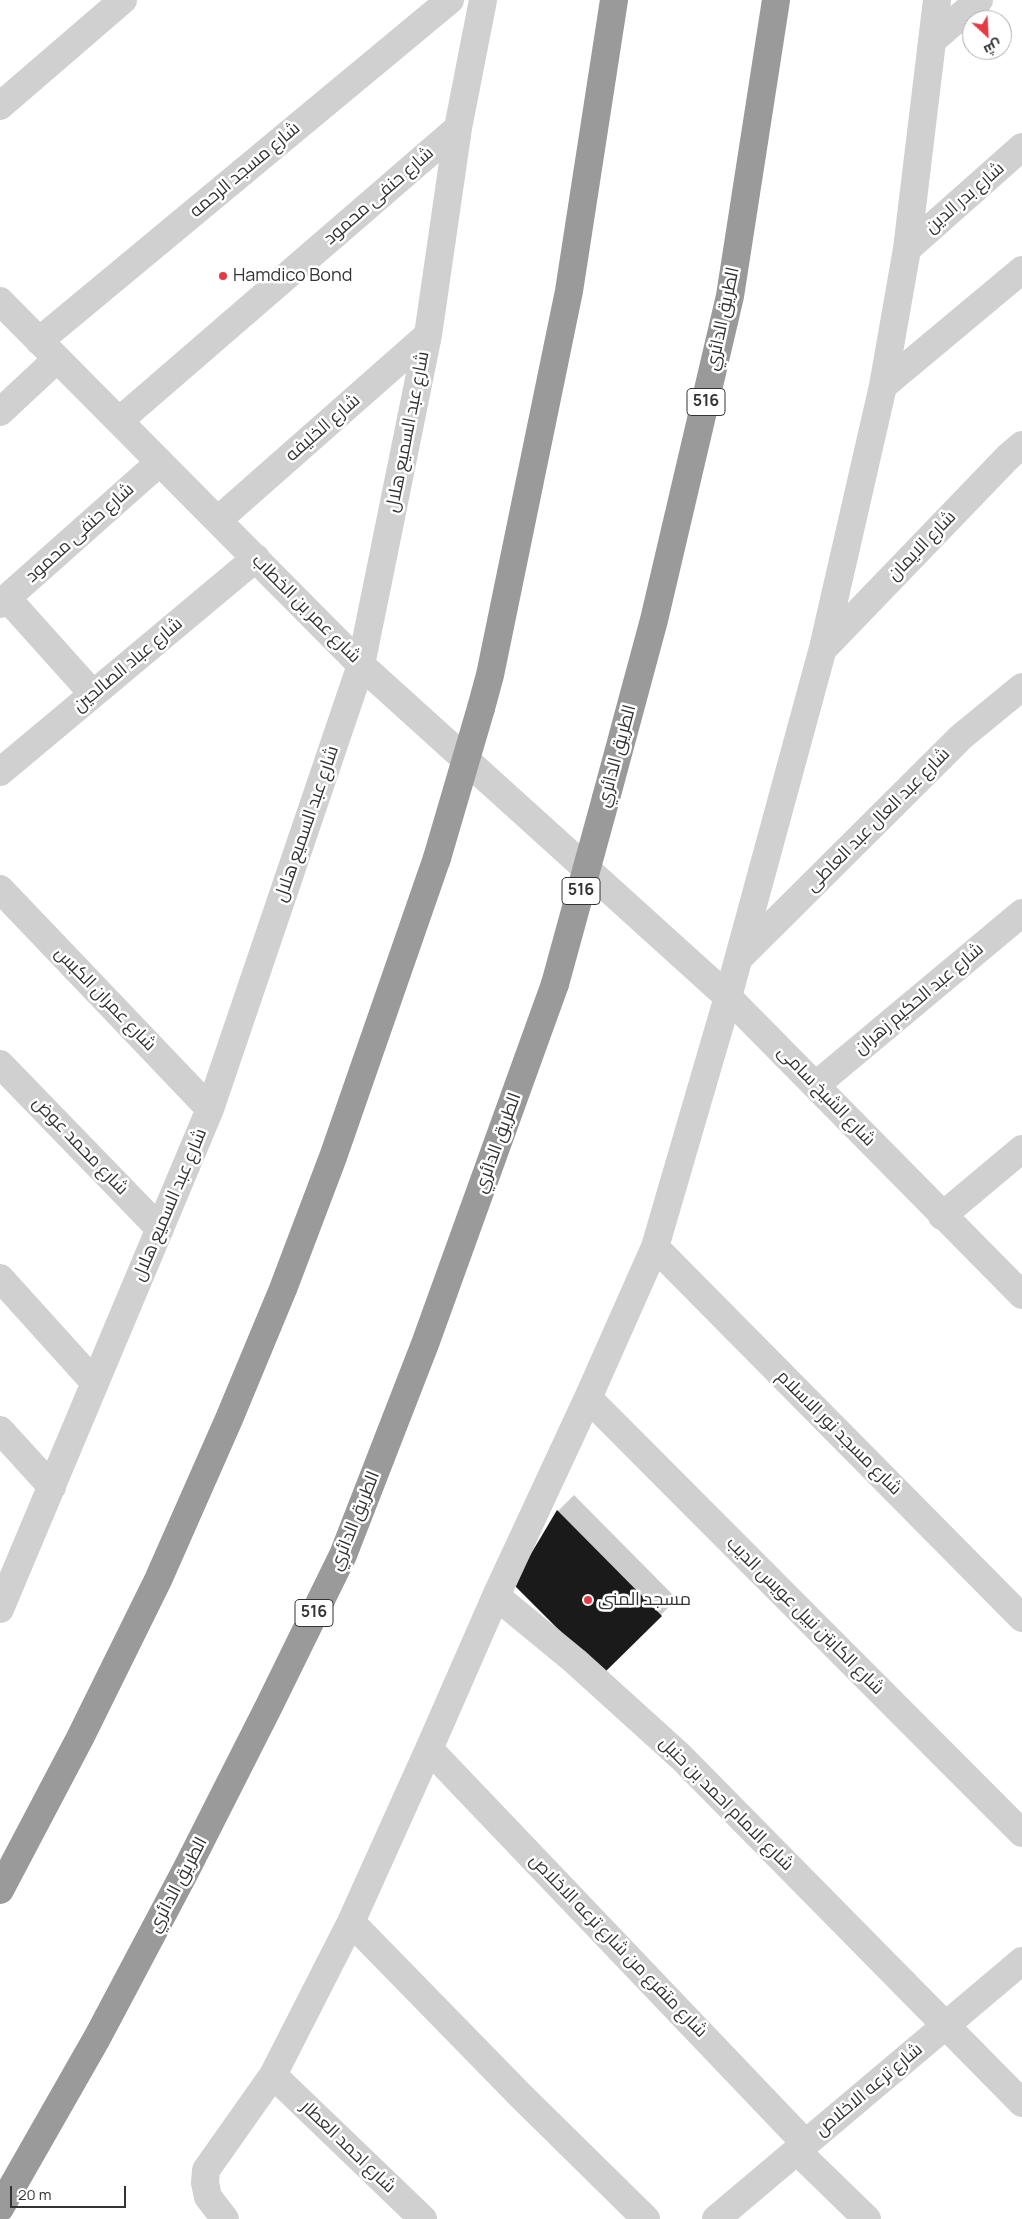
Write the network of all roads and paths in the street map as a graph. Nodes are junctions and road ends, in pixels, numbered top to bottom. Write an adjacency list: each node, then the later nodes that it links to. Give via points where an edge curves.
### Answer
1 (123, 0): 9 (street)
2 (450, 0): 16 (street, شارع مسجد الرحمه)
3 (483, 0): 10 (street, شارع عبد السميع هلال)
4 (614, 0): 53 (highway, bridge, via 569,292 490,675 437,858 333,1157 229,1419 158,1580)
5 (776, 0): 60 (highway, الطريق الدائري / 516, bridge, via 730,296 656,610 555,984 425,1344 343,1555 186,1870 97,2038)
6 (937, 0): 8 (street)
7 (979, 0): 8 (street)
8 (934, 40): 12 (street)
9 (0, 106)
10 (458, 128): 15 (street, شارع عبد السميع هلال); 19 (street, شارع حنفى محمود)
11 (1022, 147): 12 (street, شارع بدر الدين)
12 (907, 248): 17 (street)
13 (1022, 270): 17 (street)
14 (0, 301): 16 (street, شارع عمر بن الخطاب)
15 (428, 336): 22 (street, شارع الخليفه); 26 (street, شارع عبد السميع هلال)
16 (48, 350): 18 (street, شارع مسجد الرحمه); 19 (street, شارع عمر بن الخطاب)
17 (883, 386): 25 (street)
18 (0, 412)
19 (119, 421): 21 (street, شارع عمر بن الخطاب)
20 (1022, 445): 25 (street, شارع الايمان)
21 (160, 462): 22 (street, شارع عمر بن الخطاب); 24 (street, شارع حنفى محمود)
22 (218, 520): 23 (street, شارع عمر بن الخطاب)
23 (256, 558): 26 (street, شارع عمر بن الخطاب); 28 (street, شارع عباد الصالحين)
24 (3, 601): 28 (street)
25 (823, 648): 33 (street)
26 (361, 665): 31 (street, شارع عمر بن الخطاب); 37 (street, شارع عبد السميع هلال)
27 (1022, 687): 33 (street, شارع عبد العال عبد العاطى, via 961,737)
28 (93, 694): 29 (street, شارع عباد الصالحين)
29 (0, 772)
30 (0, 889): 37 (street, شارع عمران الكبس)
31 (623, 904): 34 (street, شارع الشيخ سامى)
32 (1022, 913): 36 (street, شارع عبد الحكيم زهران)
33 (739, 959): 34 (street)
34 (728, 997): 36 (street, شارع الشيخ سامى); 41 (street)
35 (0, 1064): 40 (street, شارع محمد عوض)
36 (816, 1085): 39 (street, شارع الشيخ سامى)
37 (210, 1109): 40 (street, شارع عبد السميع هلال)
38 (1022, 1149): 39 (street)
39 (942, 1216): 43 (street, شارع الشيخ سامى)
40 (160, 1229): 44 (street, شارع عبد السميع هلال)
41 (655, 1248): 45 (street); 50 (street, شارع مسجد نور الاسلام)
42 (0, 1278): 44 (street)
43 (1022, 1295)
44 (95, 1383): 47 (street, شارع عبد السميع هلال)
45 (588, 1398): 48 (street); 52 (street, شارع الكابتن نبيل عويس الديب)
46 (0, 1430): 47 (street)
47 (52, 1486): 49 (street, شارع عبد السميع هلال)
48 (496, 1596): 51 (street); 56 (street, شارع الامام احمد بن حنبل, via 575,1661 681,1757)
49 (0, 1609)
50 (1022, 1618)
51 (429, 1749): 54 (street); 59 (street, شارع متفرع من شارع ترعه الاخلاص)
52 (1022, 1833)
53 (0, 1890)
54 (351, 1922): 57 (street); 63 (street)
55 (1022, 1961): 56 (street, شارع ترعه الاخلاص)
56 (945, 2026): 58 (street, شارع الامام احمد بن حنبل); 59 (street, شارع ترعه الاخلاص)
57 (273, 2075): 61 (street, via 206,2170 208,2198); 62 (street, شارع احمد العطار)
58 (1022, 2103)
59 (802, 2147): 64 (street, شارع ترعه الاخلاص); 65 (street, شارع متفرع من شارع ترعه الاخلاص)
60 (0, 2208)
61 (225, 2219)
62 (424, 2219)
63 (646, 2219)
64 (716, 2219)
65 (867, 2219)

